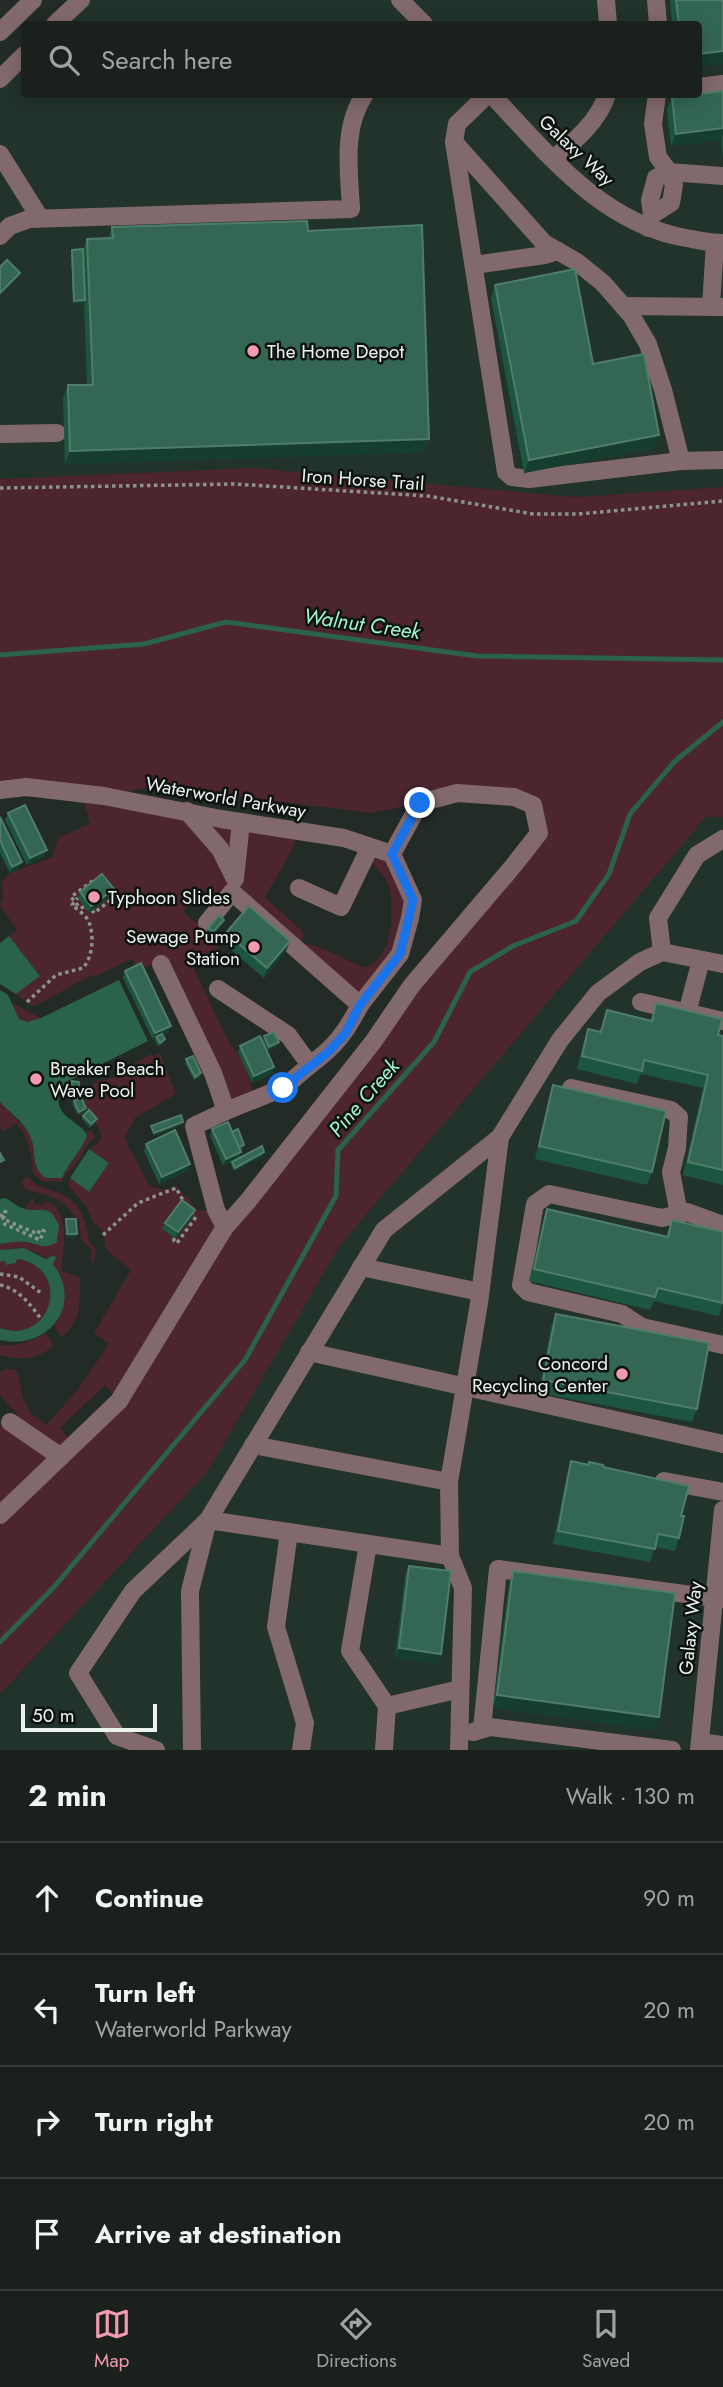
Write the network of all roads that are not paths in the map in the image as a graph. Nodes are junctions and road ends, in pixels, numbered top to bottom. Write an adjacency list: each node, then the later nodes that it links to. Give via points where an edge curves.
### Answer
1 (33, 0): 10 (street)
2 (80, 0): 6 (street)
3 (400, 0): 7 (street)
4 (606, 0): 8 (street)
5 (656, 0): 9 (street)
6 (58, 21)
7 (421, 21)
8 (608, 21)
9 (658, 21)
10 (0, 32)
11 (21, 58): 12 (street)
12 (0, 79)
13 (723, 84): 14 (street)
14 (702, 87)
15 (362, 98): 25 (street, via 355,108 348,145 351,209)
16 (485, 98): 20 (street, via 457,124)
17 (493, 98): 22 (street, Galaxy Way)
18 (606, 98): 22 (street, via 581,135)
19 (656, 98): 23 (street, via 653,124 658,157)
20 (454, 142): 29 (street, via 544,243); 30 (street)
21 (0, 154): 25 (street)
22 (553, 159): 26 (street, Galaxy Way, via 599,201)
23 (669, 172): 24 (street); 26 (street, via 674,185 671,203)
24 (723, 176)
25 (40, 218): 27 (street, via 10,226)
26 (650, 222): 28 (street, Galaxy Way, via 668,235)
27 (0, 236)
28 (719, 243): 32 (street)
29 (558, 251): 30 (street); 31 (street, via 604,283)
30 (474, 265): 36 (street, via 506,472 529,479)
31 (623, 306): 32 (street); 36 (street, via 648,344)
32 (717, 307)
33 (57, 433): 34 (street)
34 (0, 434)
35 (723, 460): 36 (street)
36 (681, 461)
37 (0, 790): 38 (street, Waterworld Parkway, via 26,787)
38 (187, 811): 39 (street, Waterworld Parkway); 43 (street, via 220,849)
39 (241, 822): 41 (street, Waterworld Parkway, via 344,838); 43 (street)
40 (723, 839): 46 (street, via 697,855 658,918)
41 (370, 847): 42 (street, Waterworld Parkway); 44 (street, via 341,906)
42 (392, 854): 52 (street, via 413,900 400,954); 61 (street, via 420,803 457,793 514,797 533,805 539,833 412,985 373,1042)
43 (234, 886): 45 (street); 52 (street)
44 (299, 888)
45 (207, 923)
46 (662, 952): 47 (street); 58 (street, via 598,993 560,1040)
47 (701, 960): 49 (street); 53 (street)
48 (161, 964): 57 (street)
49 (723, 964)
50 (218, 989): 55 (street, via 288,1035)
51 (641, 1002): 53 (street)
52 (360, 1005): 55 (street, via 345,1034)
53 (687, 1013): 54 (street)
54 (723, 1021)
55 (310, 1065): 57 (street, via 283,1088)
56 (571, 1088): 59 (street, via 670,1110 679,1117 671,1172)
57 (226, 1111): 61 (street, via 194,1126 216,1210)
58 (500, 1137): 62 (street, via 384,1230); 63 (street)
59 (679, 1214): 60 (street, via 687,1212); 64 (street, via 662,1218 549,1194 535,1204 521,1285 528,1292 622,1314 642,1327)
60 (723, 1225)
61 (225, 1227): 70 (street, via 119,1401)
62 (361, 1267): 63 (street); 65 (street)
63 (480, 1292): 66 (street)
64 (723, 1345)
65 (309, 1353): 66 (street); 69 (street)
66 (464, 1388): 68 (street); 72 (street)
67 (10, 1422): 70 (street)
68 (723, 1444)
69 (253, 1445): 72 (street); 76 (street)
70 (61, 1457): 75 (street)
71 (647, 1478): 73 (street)
72 (449, 1482): 79 (street)
73 (723, 1492)
74 (723, 1510): 80 (street, Galaxy Way)
75 (0, 1515)
76 (208, 1520): 77 (street); 87 (street, via 133,1591 78,1673 117,1736); 88 (street, via 190,1591)
77 (289, 1532): 78 (street); 89 (street, via 276,1627 304,1723)
78 (368, 1544): 79 (street); 82 (street, via 350,1651)
79 (450, 1556): 81 (street, via 463,1588)
80 (719, 1598): 83 (street, via 498,1569); 86 (street, Galaxy Way)
81 (460, 1689): 82 (street); 84 (street)
82 (387, 1706): 90 (street)
83 (482, 1729): 84 (street); 91 (street)
84 (459, 1743)
85 (723, 1745): 86 (street)
86 (700, 1746)
87 (156, 1750)
88 (192, 1750)
89 (301, 1750)
90 (384, 1750)
91 (672, 1750)

